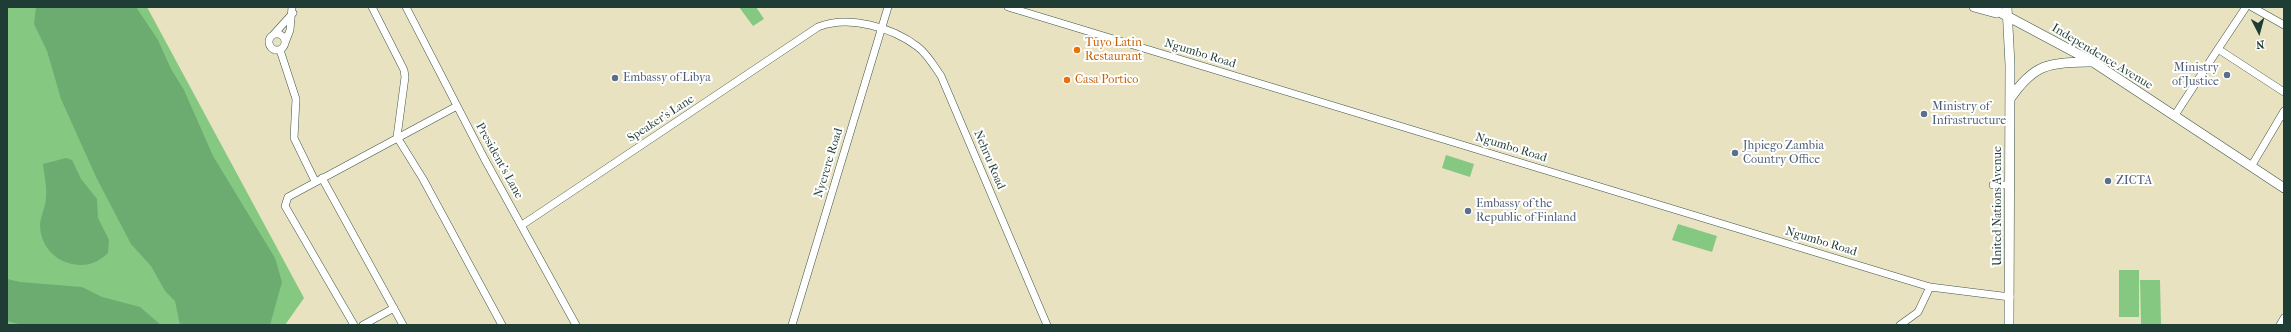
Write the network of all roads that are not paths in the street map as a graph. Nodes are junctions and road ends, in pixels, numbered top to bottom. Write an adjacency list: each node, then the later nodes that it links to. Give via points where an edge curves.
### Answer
1 (372, 7): 23 (street, via 404,70)
2 (406, 7): 20 (street, President's Lane)
3 (888, 7): 12 (street, Nyerere Road)
4 (1008, 7): 30 (street, Ngumbo Road)
5 (1974, 7): 10 (main road, Independence Avenue)
6 (1990, 7): 10 (main road, Independence Avenue)
7 (2246, 7): 15 (street)
8 (2252, 7): 11 (street)
9 (292, 10): 13 (street); 14 (street)
10 (2006, 10): 17 (main road, Independence Avenue); 19 (main road, United Nations Avenue)
11 (2284, 26)
12 (881, 29): 29 (street, Speaker's Lane, via 860,22 844,21 818,27); 39 (street, Nyerere Road); 40 (street, Nehru Road, via 919,48 941,76)
13 (274, 34): 14 (street, via 282,36); 16 (street, via 269,41 270,45)
14 (286, 43): 16 (street)
15 (2218, 49): 18 (street); 22 (street)
16 (280, 50): 25 (street, via 296,99 294,138)
17 (2093, 62): 19 (main road, via 2064,62 2038,69 2027,76); 22 (main road, Independence Avenue)
18 (2284, 92)
19 (2010, 99): 27 (main road, United Nations Avenue)
20 (457, 106): 23 (street); 29 (street, President's Lane)
21 (2284, 111): 24 (street)
22 (2175, 115): 24 (main road, Independence Avenue)
23 (397, 138): 25 (street); 37 (street, via 423,179)
24 (2252, 165): 28 (main road, Independence Avenue)
25 (319, 180): 32 (street); 34 (street, via 288,197 285,206)
26 (1993, 185): 27 (street)
27 (2010, 185): 31 (main road, United Nations Avenue)
28 (2284, 188)
29 (522, 225): 38 (street, President's Lane)
30 (1930, 287): 31 (street, Ngumbo Road); 41 (street, via 1918,312)
31 (2010, 297): 42 (main road, United Nations Avenue)
32 (394, 308): 35 (street); 36 (street)
33 (2284, 318): 43 (street)
34 (354, 325)
35 (363, 325)
36 (403, 325)
37 (502, 325)
38 (576, 325)
39 (792, 325)
40 (1047, 325)
41 (1900, 325)
42 (2009, 325)
43 (2280, 325)

